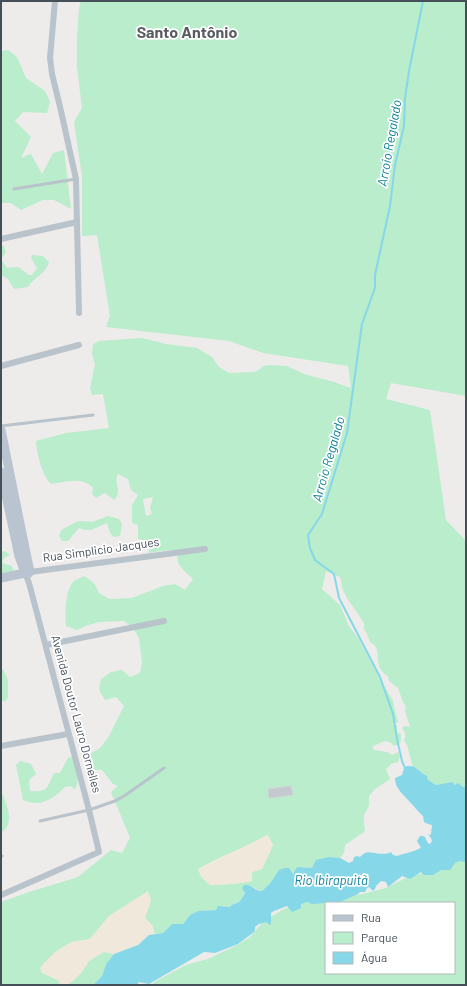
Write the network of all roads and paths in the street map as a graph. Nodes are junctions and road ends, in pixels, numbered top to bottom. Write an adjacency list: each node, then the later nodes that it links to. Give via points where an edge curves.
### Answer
1 (55, 1): 2 (street, via 50,58)
2 (76, 179): 3 (lane); 4 (street)
3 (14, 189)
4 (77, 222): 5 (street); 6 (street)
5 (1, 239)
6 (79, 313)
7 (79, 345): 8 (street)
8 (1, 366)
9 (93, 415): 10 (lane)
10 (1, 426)
11 (1, 430): 14 (main road, Avenida Doutor Lauro Dornelles, via 26,553)
12 (1, 472): 14 (main road, Avenida Doutor Lauro Dornelles, via 19,556)
13 (205, 549): 14 (street, Rua Simplicio Jacques)
14 (27, 572): 15 (main road, Rua Simplicio Jacques); 17 (street, Avenida Doutor Lauro Dornelles)
15 (1, 578)
16 (164, 621): 17 (street)
17 (46, 645): 18 (street, Avenida Doutor Lauro Dornelles)
18 (68, 734): 19 (street); 21 (street, Avenida Doutor Lauro Dornelles)
19 (1, 746)
20 (164, 768): 21 (lane, via 124,796)
21 (89, 810): 22 (lane); 23 (street, Avenida Doutor Lauro Dornelles, via 99,852)
22 (40, 821)
23 (1, 895)

